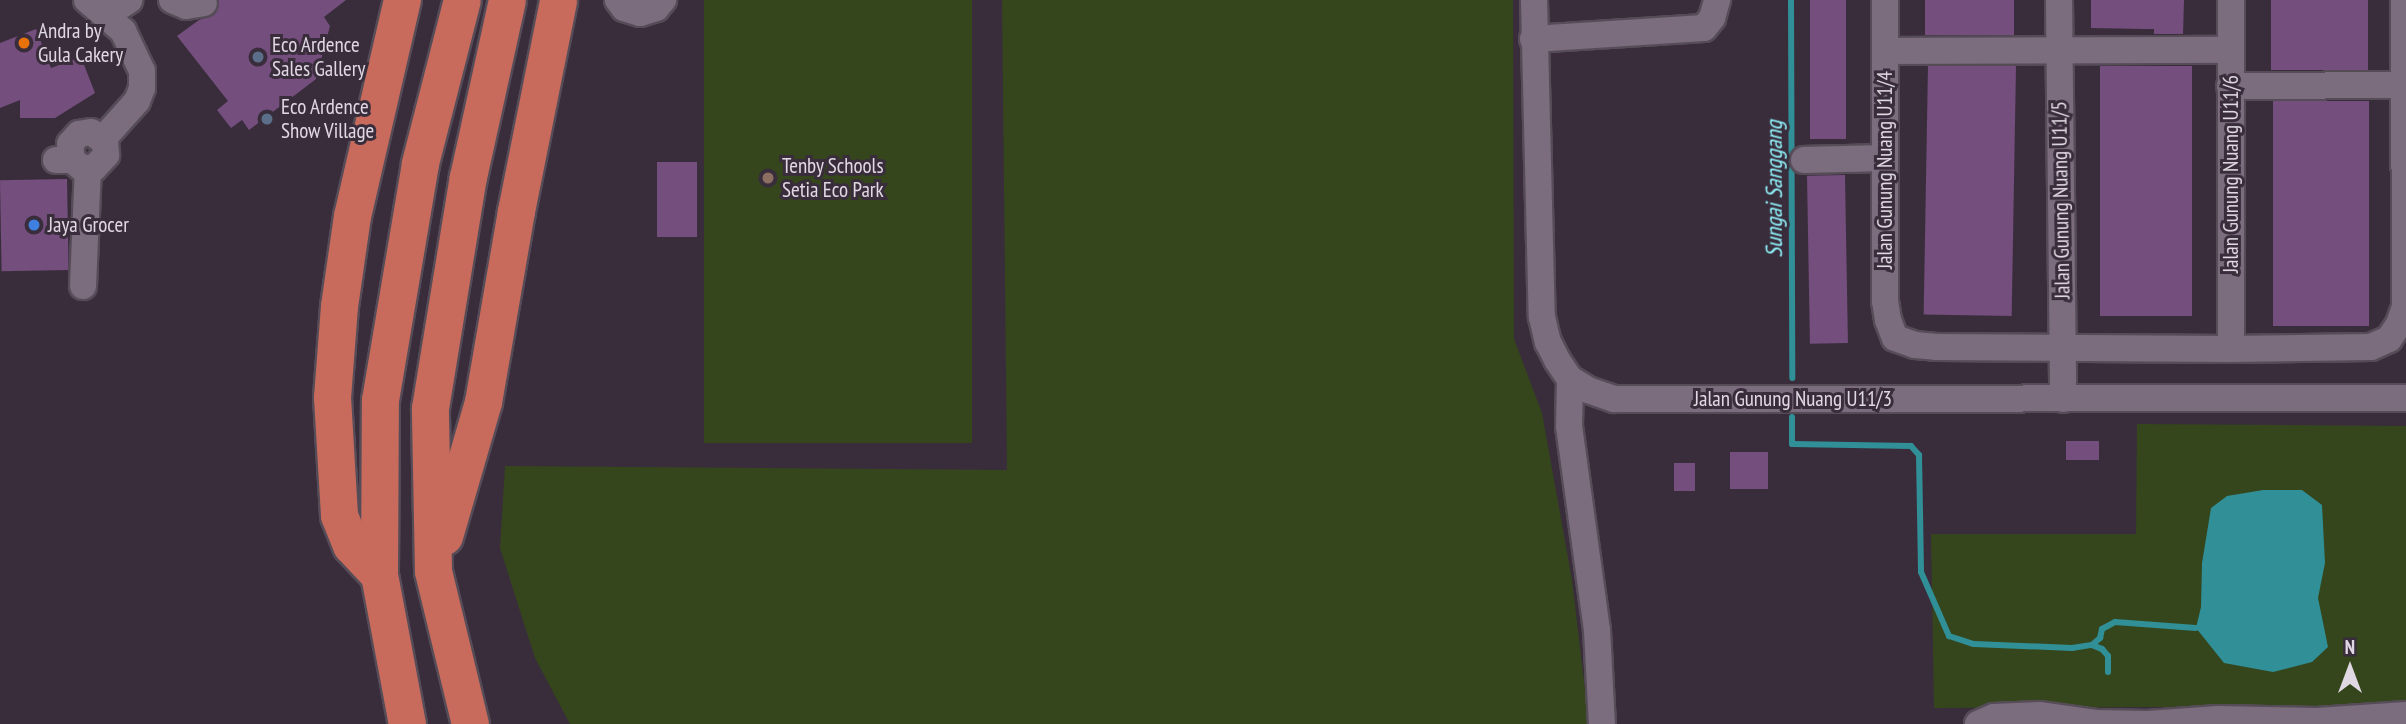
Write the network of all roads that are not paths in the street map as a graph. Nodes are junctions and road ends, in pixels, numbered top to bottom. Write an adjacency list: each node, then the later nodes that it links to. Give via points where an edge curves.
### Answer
1 (129, 0): 16 (street)
2 (172, 0): 15 (street, via 186,6)
3 (402, 0): 32 (highway, via 352,216 332,397 339,516 351,545)
4 (463, 0): 32 (highway, via 420,163 380,400)
5 (508, 0): 31 (highway, via 468,177 430,408)
6 (558, 0): 31 (highway, via 483,402)
7 (618, 0): 8 (street, via 624,8 640,13 656,8)
8 (663, 0)
9 (1534, 0): 17 (street)
10 (1717, 0): 17 (street, via 1704,28)
11 (1885, 0): 20 (street, Jalan Gunung Nuang U11/4)
12 (2059, 0): 18 (street, Jalan Gunung Nuang U11/5)
13 (2231, 0): 19 (street, Jalan Gunung Nuang U11/6)
14 (2404, 0): 21 (street)
15 (204, 3)
16 (97, 7): 25 (street, via 123,31 137,57 142,88 137,101 103,139 91,132 66,152)
17 (1534, 39): 28 (street, via 1542,317 1548,342)
18 (2060, 50): 19 (street); 20 (street); 26 (street, Jalan Gunung Nuang U11/5)
19 (2231, 50): 22 (street, Jalan Gunung Nuang U11/6)
20 (1886, 51): 23 (street, Jalan Gunung Nuang U11/4)
21 (2404, 85): 22 (street); 27 (street, via 2405,307 2399,324 2389,339 2371,347)
22 (2230, 86): 27 (street, Jalan Gunung Nuang U11/6)
23 (1885, 158): 24 (street); 26 (street, Jalan Gunung Nuang U11/4, via 1885,301 1895,338 1937,347)
24 (1804, 160)
25 (83, 286)
26 (2063, 348): 27 (street); 30 (street, Jalan Gunung Nuang U11/5)
27 (2231, 349)
28 (1570, 379): 30 (street, Jalan Gunung Nuang U11/3, via 1615,399); 36 (street, via 1569,426 1597,630)
29 (2406, 398): 30 (street, Jalan Gunung Nuang U11/3)
30 (2063, 399)
31 (433, 572): 35 (highway)
32 (379, 575): 34 (highway)
33 (2406, 715): 37 (street, via 2147,724 2039,715 1994,717)
34 (407, 724)
35 (470, 724)
36 (1602, 724)
37 (1978, 724)

